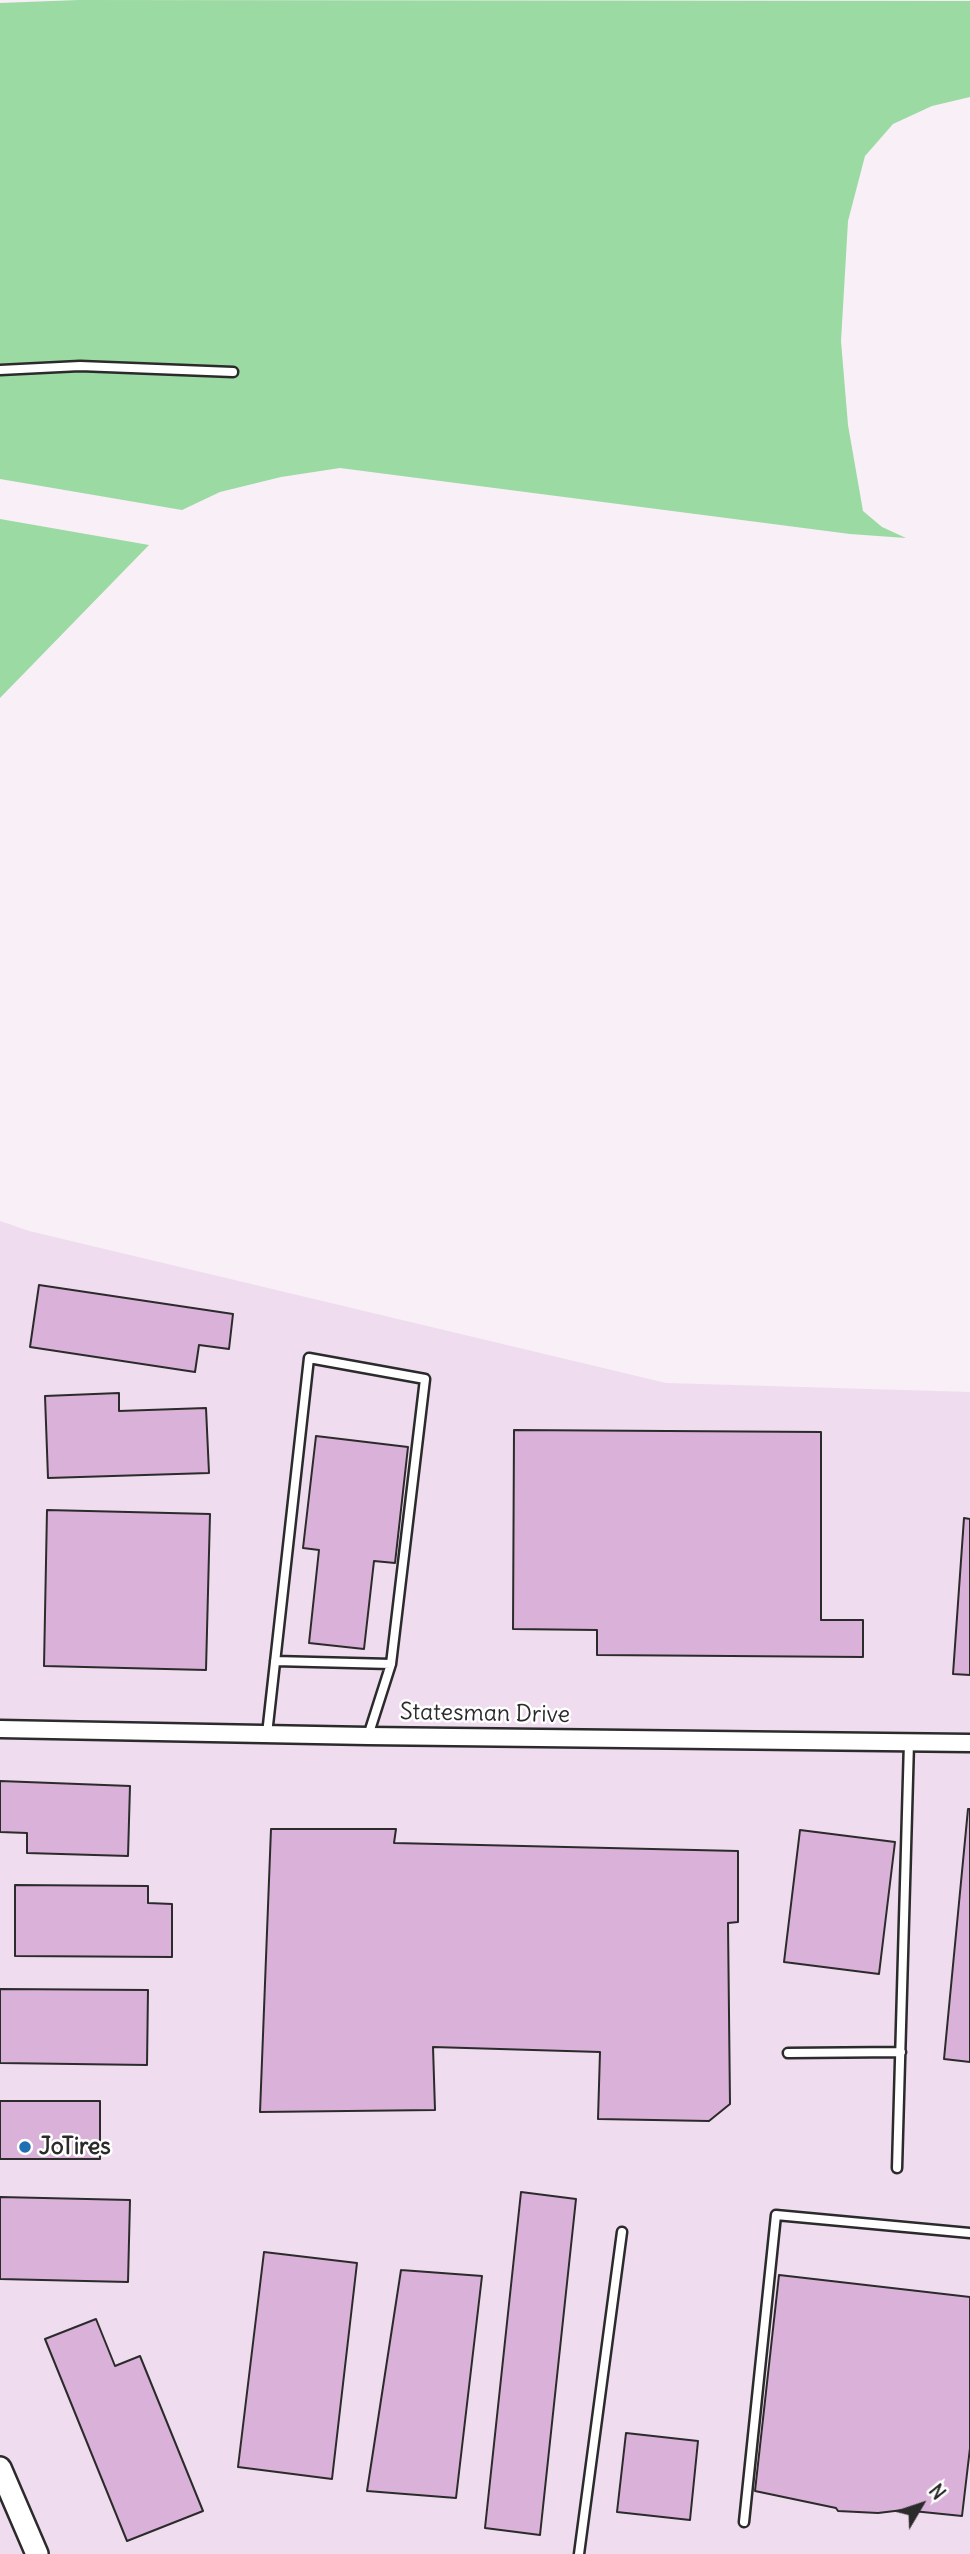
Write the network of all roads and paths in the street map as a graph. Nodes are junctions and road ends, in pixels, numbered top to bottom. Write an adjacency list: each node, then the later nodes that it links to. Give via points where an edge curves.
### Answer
1 (0, 370): 2 (lane, via 80,366)
2 (233, 372)
3 (275, 1661): 4 (lane); 4 (lane, via 309,1358 425,1379); 6 (lane)
4 (391, 1664): 7 (lane)
5 (0, 1728): 6 (street, Statesman Drive)
6 (267, 1734): 7 (street, Statesman Drive)
7 (368, 1736): 8 (street, Statesman Drive)
8 (909, 1742): 9 (street, Statesman Drive); 10 (lane)
9 (970, 1742)
10 (901, 2052): 11 (lane); 12 (lane)
11 (788, 2053)
12 (897, 2168)
13 (622, 2232): 18 (lane)
14 (970, 2233): 16 (lane, via 776,2215)
15 (0, 2468): 17 (street)
16 (744, 2522)
17 (37, 2554)
18 (579, 2554)

